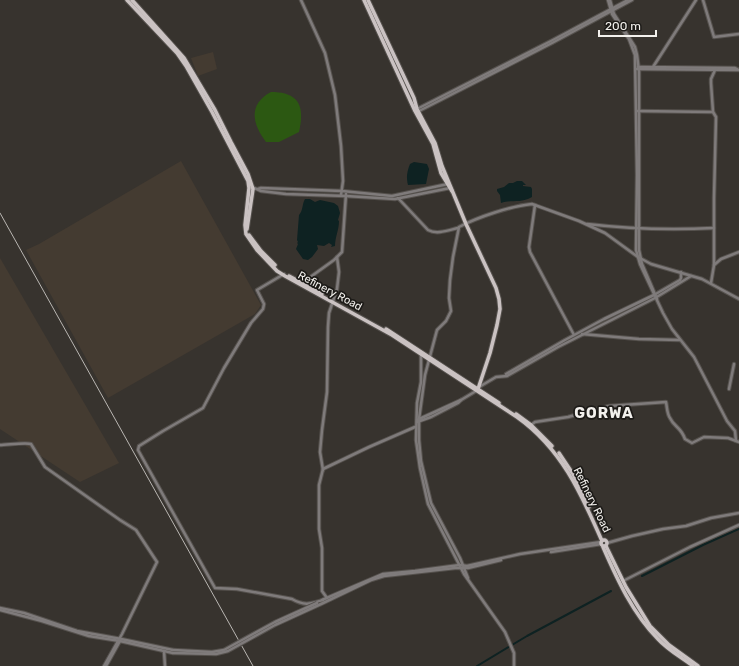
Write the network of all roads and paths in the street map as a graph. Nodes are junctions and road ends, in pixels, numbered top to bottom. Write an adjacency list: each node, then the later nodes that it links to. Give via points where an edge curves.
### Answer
1 (127, 0): 13 (main road, Refinery Road)
2 (132, 0): 13 (main road, Refinery Road)
3 (301, 0): 24 (street, via 325,53 335,95 341,146)
4 (364, 0): 22 (main road)
5 (368, 0): 18 (main road)
6 (609, 0): 11 (street)
7 (628, 0): 11 (street)
8 (632, 0): 11 (street)
9 (696, 0): 15 (street)
10 (704, 0): 12 (street, via 714,37)
11 (612, 10): 14 (street, via 635,47); 18 (street)
12 (739, 34)
13 (165, 37): 21 (main road, Refinery Road, via 186,66)
14 (637, 68): 15 (street); 19 (street)
15 (653, 68): 16 (street); 17 (street)
16 (716, 70): 17 (street); 20 (street, via 711,79)
17 (738, 70)
18 (418, 110): 22 (main road, via 435,143)
19 (637, 111): 20 (street); 33 (street, via 640,175)
20 (714, 112): 34 (street)
21 (251, 187): 23 (street); 40 (main road, Refinery Road, via 246,234 257,250 277,271)
22 (450, 187): 27 (street); 28 (street); 31 (main road)
23 (258, 189): 24 (street); 26 (street, via 261,192 286,194)
24 (342, 191): 25 (street); 26 (street)
25 (346, 194): 26 (street); 27 (street); 28 (street); 36 (street, via 342,252)
26 (341, 195)
27 (395, 196): 28 (street)
28 (399, 199): 32 (street, via 432,232)
29 (535, 205): 30 (street); 31 (street, via 524,205); 48 (street, via 530,252)
30 (582, 223): 33 (street); 37 (street, via 605,232)
31 (466, 224): 32 (street); 55 (main road, via 496,288 500,309 498,325)
32 (459, 228): 52 (street, via 450,280 451,311 446,321 436,330)
33 (637, 228): 34 (street); 37 (street)
34 (714, 228): 38 (street)
35 (739, 252): 38 (street, via 721,259)
36 (337, 257): 42 (street); 46 (street, via 339,272)
37 (639, 257): 39 (street, via 651,264); 44 (street)
38 (714, 265): 43 (street)
39 (681, 272): 41 (street); 44 (street, via 680,280)
40 (284, 274): 42 (main road, Refinery Road); 46 (main road, Refinery Road); 71 (street, via 258,290 264,308 251,323 203,408 163,430 139,446 138,450 214,588 237,589 292,599 299,603)
41 (691, 275): 43 (street); 44 (street)
42 (302, 283): 46 (main road, Refinery Road)
43 (711, 283): 45 (street)
44 (656, 296): 47 (street); 50 (street, via 667,320)
45 (739, 299)
46 (332, 302): 51 (main road, Refinery Road); 62 (street, via 328,327 327,398 320,452)
47 (626, 310): 48 (street); 49 (street)
48 (575, 334): 49 (street); 53 (street)
49 (582, 334): 50 (street); 53 (street)
50 (681, 340): 60 (street, via 694,357)
51 (421, 353): 52 (main road, Refinery Road); 57 (street)
52 (430, 359): 55 (main road, Refinery Road); 57 (street, via 424,377)
53 (528, 363): 55 (street, via 496,377)
54 (734, 364): 56 (street)
55 (478, 389): 57 (street); 58 (main road, Refinery Road)
56 (729, 389)
57 (417, 421): 59 (street); 63 (street)
58 (530, 426): 60 (street, via 535,422 568,417 609,406 666,402 669,418 689,442 704,437); 66 (main road, Refinery Road, via 558,456 571,476)
59 (415, 427): 62 (street); 63 (street)
60 (738, 441)
61 (0, 445): 74 (street, via 31,444 46,467 136,530 150,550 157,563)
62 (323, 470): 70 (street, via 319,485 320,529 322,591)
63 (426, 490): 67 (street, via 433,515)
64 (739, 513): 66 (street)
65 (739, 525): 68 (street)
66 (603, 543): 67 (street, via 520,554); 68 (main road, Refinery Road); 69 (main road, Refinery Road)
67 (462, 567): 70 (street, via 383,574); 76 (street, bridge, via 384,576 275,625 224,652); 79 (street, via 505,632 514,653)
68 (623, 581): 69 (main road, Refinery Road)
69 (628, 593): 73 (main road, Refinery Road)
70 (327, 598): 71 (street)
71 (323, 600): 76 (street, bridge, via 270,624 224,650)
72 (0, 609): 74 (street, via 24,613 77,631)
73 (647, 624): 80 (main road, Refinery Road, via 658,640); 81 (main road, Refinery Road, via 669,645)
74 (120, 640): 75 (street); 77 (street)
75 (164, 650): 76 (street); 78 (street)
76 (173, 652)
77 (105, 666)
78 (165, 666)
79 (514, 666)
80 (693, 666)
81 (698, 666)

